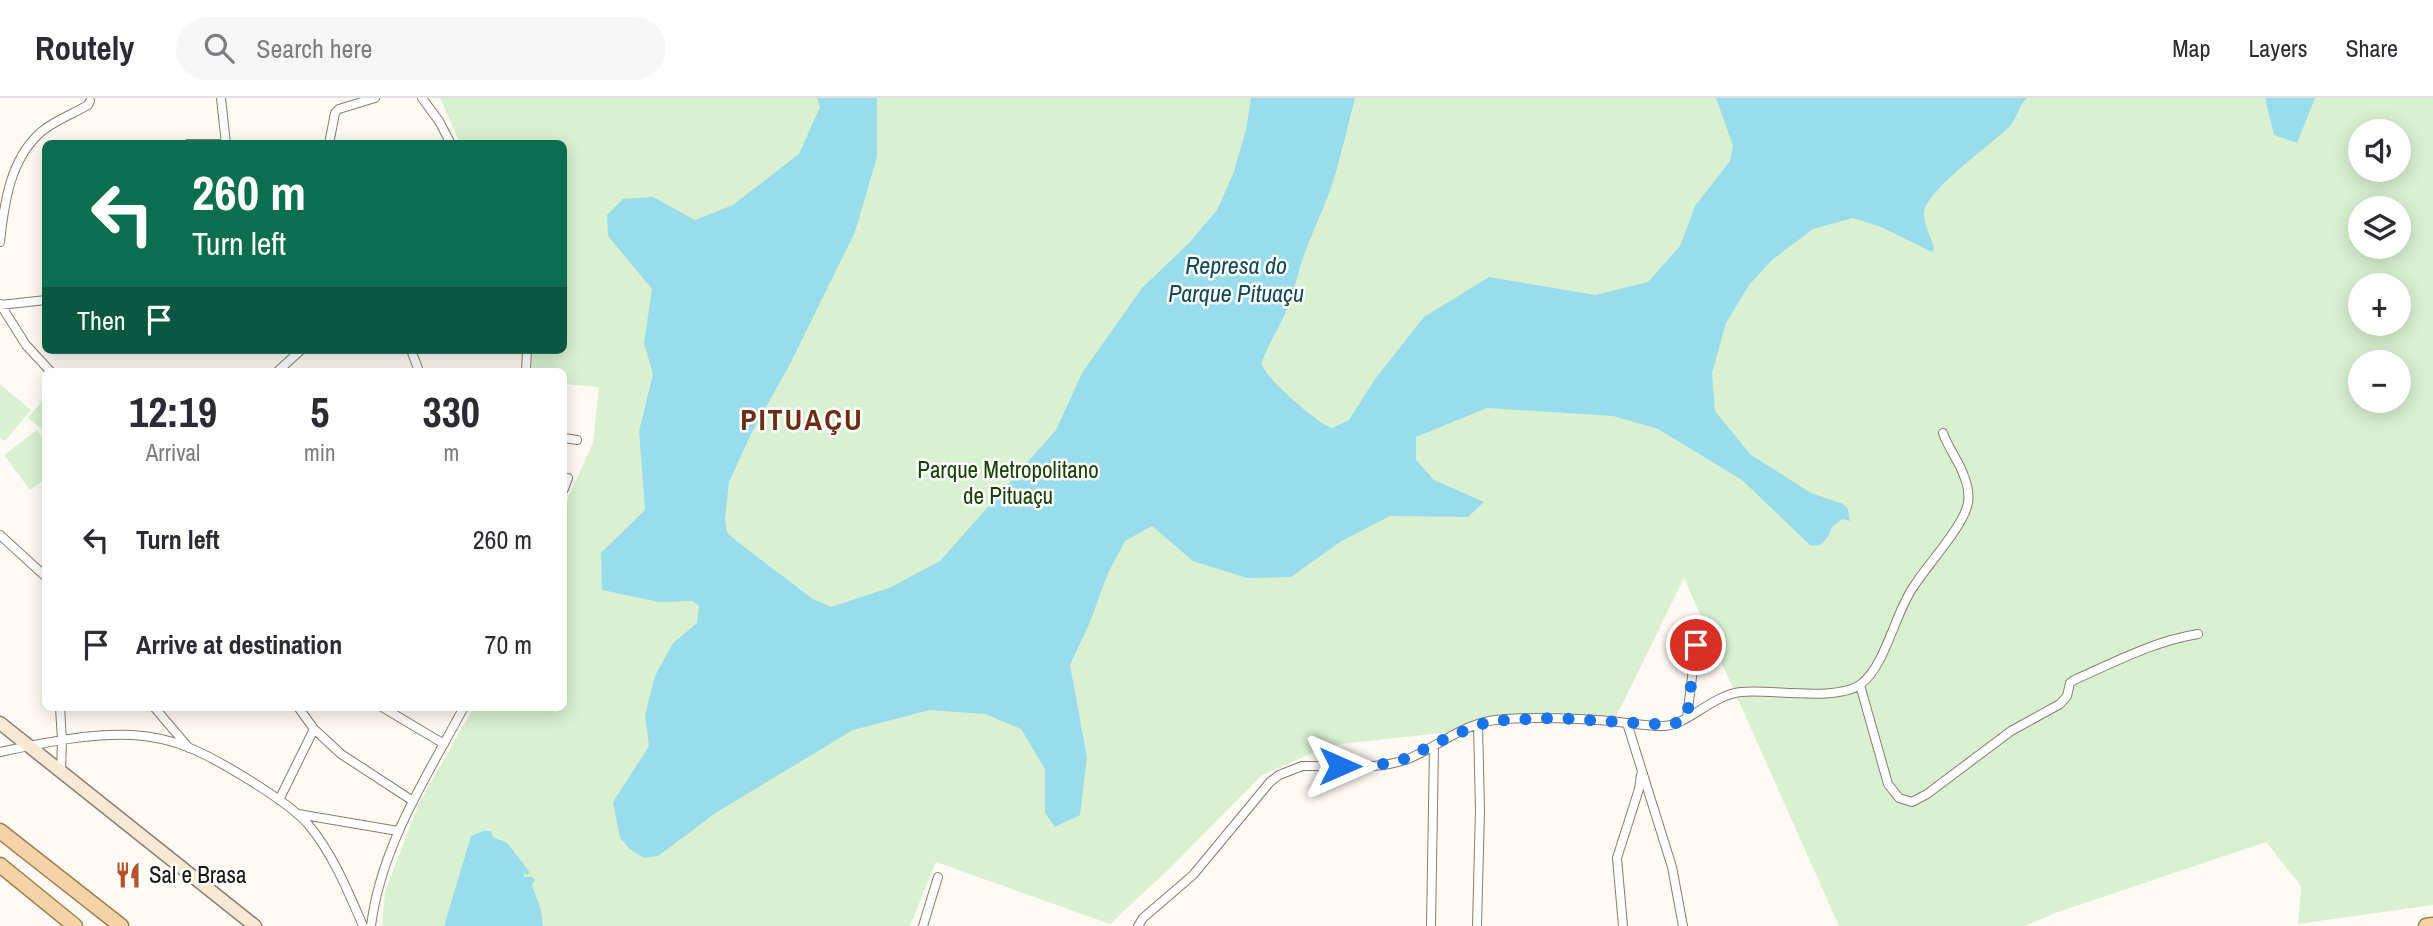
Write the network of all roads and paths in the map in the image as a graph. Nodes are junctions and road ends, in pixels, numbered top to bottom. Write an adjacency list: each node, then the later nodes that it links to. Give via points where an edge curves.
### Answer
1 (221, 98): 5 (street)
2 (375, 98): 6 (street, via 339,109)
3 (422, 98): 7 (street)
4 (90, 101): 8 (street, via 40,133 28,148 9,187)
5 (226, 140)
6 (330, 140)
7 (449, 140)
8 (0, 242)
9 (42, 300): 10 (street)
10 (0, 305): 12 (street)
11 (297, 354): 13 (street)
12 (47, 368)
13 (281, 368)
14 (1943, 433): 21 (street, via 1964,474 1968,506 1911,589 1881,654)
15 (567, 438): 16 (street)
16 (577, 440)
17 (0, 535): 18 (street)
18 (42, 573)
19 (2198, 634): 21 (street, via 2151,645 2074,680 2060,704 2011,731 1912,802 1899,798 1888,784)
20 (1696, 645): 27 (street)
21 (1860, 685): 27 (street, via 1811,693 1730,693)
22 (60, 711): 32 (street)
23 (157, 711): 36 (street)
24 (301, 711): 31 (street)
25 (389, 711): 33 (street)
26 (462, 711): 33 (street)
27 (1687, 717): 29 (street, via 1672,725)
28 (0, 723): 34 (street)
29 (1627, 723): 30 (street, via 1534,717); 39 (street)
30 (1478, 724): 35 (street); 56 (street)
31 (314, 729): 40 (street); 41 (street, via 341,754)
32 (62, 740): 34 (street); 36 (street, via 134,735); 38 (street)
33 (444, 744): 41 (street)
34 (28, 746): 37 (street); 38 (street)
35 (1434, 746): 54 (street, via 1390,764 1302,766 1279,775 1193,875); 55 (street)
36 (189, 748): 40 (street)
37 (0, 752)
38 (61, 772): 50 (street)
39 (1642, 772): 57 (street, via 1616,858); 58 (street, via 1672,867)
40 (279, 800): 42 (street)
41 (413, 801): 44 (street)
42 (298, 814): 44 (street); 51 (street, via 325,849)
43 (0, 831): 49 (main road)
44 (398, 831): 52 (street, via 378,888)
45 (0, 865): 48 (main road)
46 (938, 877): 53 (street)
47 (2433, 925): 59 (main road)
48 (75, 926)
49 (121, 926)
50 (255, 926)
51 (363, 926)
52 (371, 926)
53 (923, 926)
54 (1138, 926)
55 (1432, 926)
56 (1476, 926)
57 (1622, 926)
58 (1684, 926)
59 (2426, 926)

